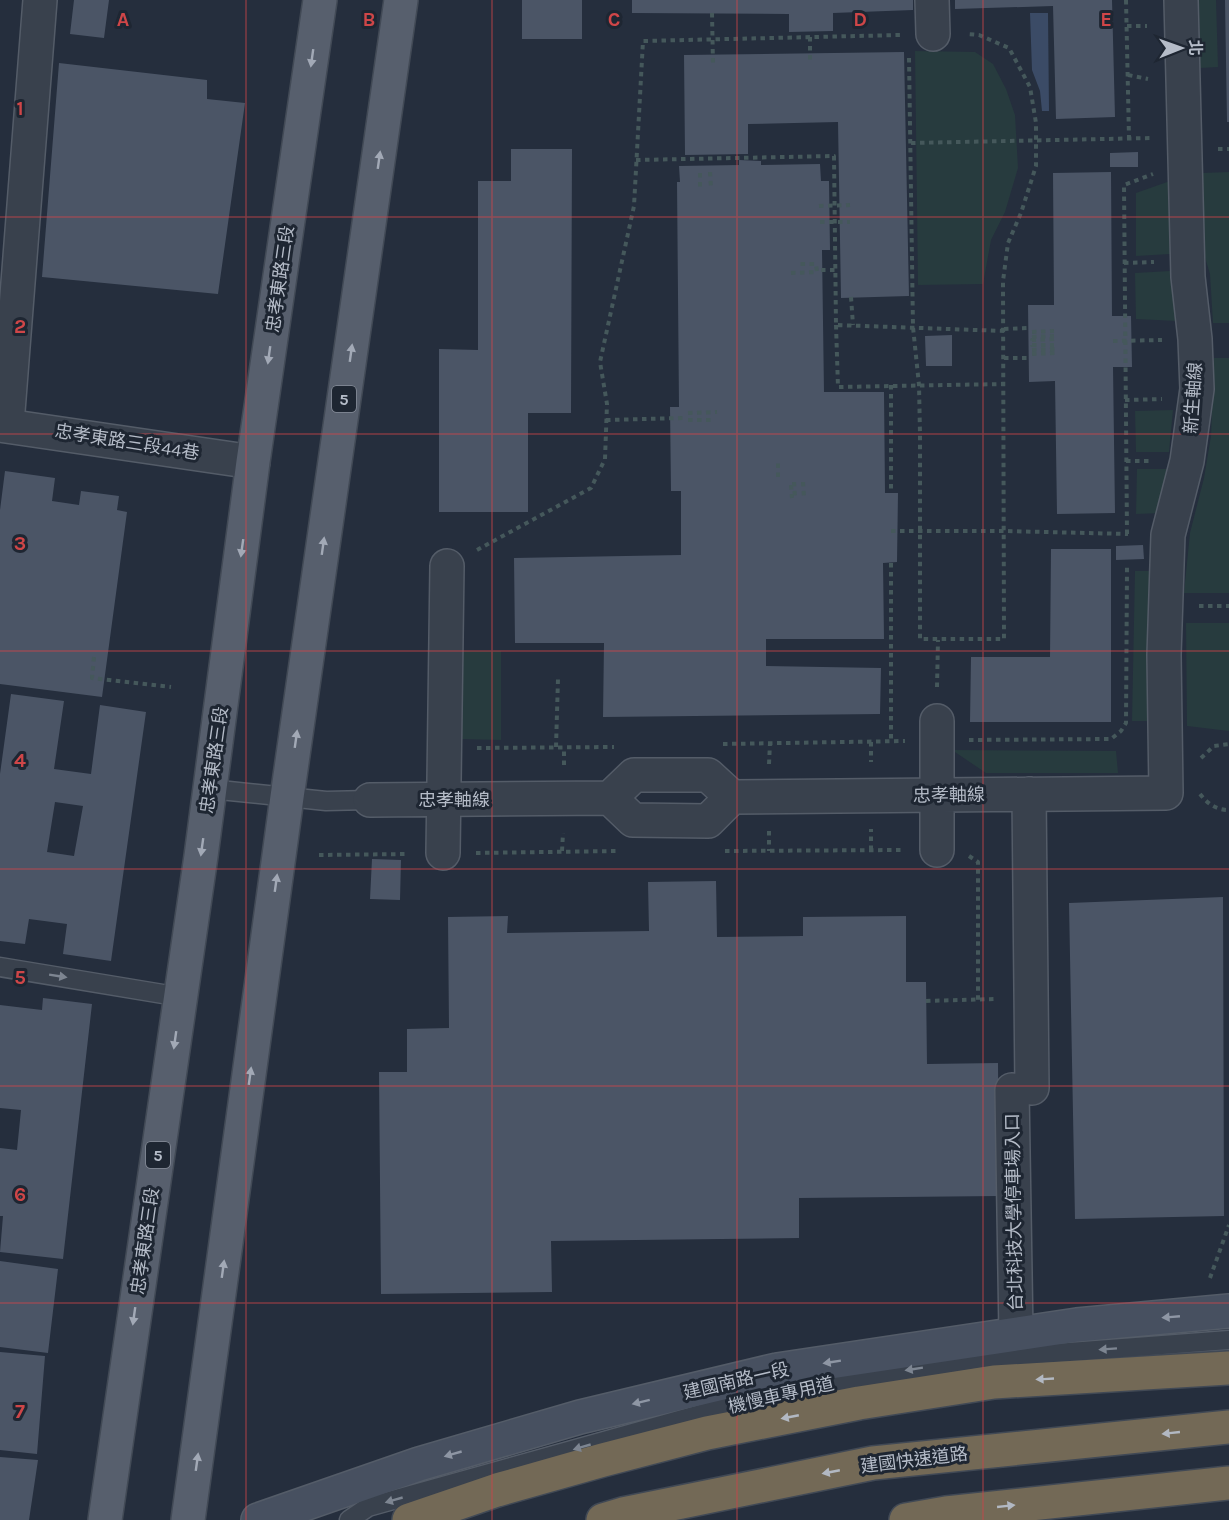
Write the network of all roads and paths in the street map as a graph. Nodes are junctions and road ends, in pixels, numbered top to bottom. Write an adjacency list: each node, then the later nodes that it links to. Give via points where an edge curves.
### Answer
1 (40, 0): 53 (street)
2 (320, 0): 54 (main road, 忠孝東路三段 / 5, one-way to 54)
3 (401, 0): 83 (main road, 5, one-way to 3)
4 (932, 0): 8 (street)
5 (1126, 0): 14 (path)
6 (1181, 0): 13 (street, 新生軸線)
7 (712, 13): 10 (path)
8 (921, 35): 9 (path); 15 (path, via 979,34 1009,48 1030,87); 16 (path)
9 (810, 38): 10 (path); 11 (path)
10 (712, 39): 12 (path); 18 (path, via 643,41)
11 (810, 62)
12 (713, 64)
13 (1184, 136): 14 (path); 66 (street, 新生軸線, via 1188,277 1197,388 1187,461)
14 (1130, 138): 15 (path)
15 (1035, 141): 16 (path); 38 (path, via 1036,166 1008,243 1003,281)
16 (910, 143): 37 (path)
17 (727, 158): 18 (path); 19 (path); 26 (path, via 834,156)
18 (636, 160): 51 (path, via 634,206 600,362)
19 (728, 166)
20 (700, 172): 24 (path)
21 (710, 173): 23 (path)
22 (1124, 185): 41 (path)
23 (711, 187)
24 (701, 189)
25 (819, 206): 26 (path)
26 (835, 206): 27 (path); 29 (path)
27 (850, 206)
28 (820, 222): 29 (path)
29 (834, 222): 30 (path); 32 (path)
30 (850, 222)
31 (821, 270): 32 (path)
32 (835, 270): 36 (path)
33 (790, 273): 33 (path, via 816,273 816,266 803,265 816,265 816,273)
34 (851, 297): 35 (path)
35 (853, 324): 36 (path); 37 (path)
36 (836, 325): 47 (path, via 838,387)
37 (913, 327): 38 (path); 46 (path)
38 (1004, 330): 39 (path); 43 (path)
39 (1031, 341): 42 (path); 42 (path); 42 (path)
40 (1113, 341): 41 (path)
41 (1125, 341): 65 (path)
42 (1054, 342): 42 (path, via 1032,345 1032,340)
43 (1004, 358): 44 (path); 45 (path)
44 (1028, 358)
45 (1004, 384): 46 (path); 64 (path)
46 (919, 385): 47 (path); 63 (path)
47 (891, 386): 59 (path)
48 (712, 412): 48 (path, via 687,412)
49 (686, 419): 50 (path); 51 (path); 52 (path)
50 (696, 419)
51 (606, 420): 68 (path, via 605,459 591,488)
52 (712, 420)
53 (3, 424): 54 (street, 忠孝東路三段44巷)
54 (253, 462): 80 (main road, 忠孝東路三段 / 5, one-way to 80)
55 (778, 462): 56 (path)
56 (778, 477)
57 (794, 483): 60 (path)
58 (803, 484): 61 (path)
59 (891, 493)
60 (794, 498)
61 (803, 498)
62 (891, 531): 63 (path)
63 (920, 531): 64 (path); 70 (path, via 920,639)
64 (1004, 531): 65 (path); 70 (path, via 1004,639)
65 (1127, 534): 66 (path)
66 (1168, 535): 79 (street, 新生軸線, via 1164,656)
67 (891, 562): 75 (path)
68 (447, 566): 87 (street)
69 (1127, 567): 74 (path, via 1126,723 1121,731 1111,739)
70 (938, 640): 74 (path)
71 (94, 657): 73 (path, via 92,678)
72 (558, 679): 77 (path)
73 (171, 687)
74 (937, 730): 82 (street)
75 (891, 741)
76 (1229, 744): 78 (path, via 1214,747)
77 (556, 748)
78 (1199, 762)
79 (1181, 788): 81 (street, 忠孝軸線); 88 (path, via 1199,794 1216,808)
80 (210, 789): 83 (lane); 92 (main road, 忠孝東路三段 / 5, one-way to 92)
81 (1029, 794): 82 (street, 忠孝軸線); 97 (street, 台北科技大學停車場入口)
82 (937, 795): 84 (street, 忠孝軸線); 89 (street)
83 (287, 797): 86 (lane); 103 (main road, 5, one-way to 83)
84 (732, 797): 85 (street, via 708,775 634,775); 85 (street, via 708,821 633,820)
85 (610, 798): 87 (street, 忠孝軸線)
86 (370, 800): 87 (street, 忠孝軸線)
87 (443, 801): 90 (street)
88 (1229, 810)
89 (937, 850): 93 (path, via 961,850 978,862 978,1000)
90 (443, 854)
91 (0, 967): 92 (lane, one-way to 92)
92 (181, 998): 102 (main road, 忠孝東路三段 / 5, one-way to 102)
93 (926, 1001)
94 (1229, 1225): 95 (path)
95 (1210, 1279)
96 (1229, 1311): 97 (street, 建國南路一段, one-way to 97)
97 (1016, 1334): 104 (street, 建國南路一段, one-way to 104, via 777,1370 580,1417 419,1464)
98 (1229, 1340): 105 (lane, 機慢車專用道, one-way to 105, via 976,1359 780,1392 368,1507)
99 (1229, 1368): 106 (highway, one-way to 106, via 994,1382 859,1403 706,1433 496,1490)
100 (1229, 1427): 107 (highway, 建國快速道路, one-way to 107, via 873,1463)
101 (1229, 1484): 108 (highway, one-way to 101, via 958,1511)
102 (105, 1520)
103 (188, 1520)
104 (258, 1520)
105 (349, 1520)
106 (409, 1520)
107 (603, 1520)
108 (906, 1520)

